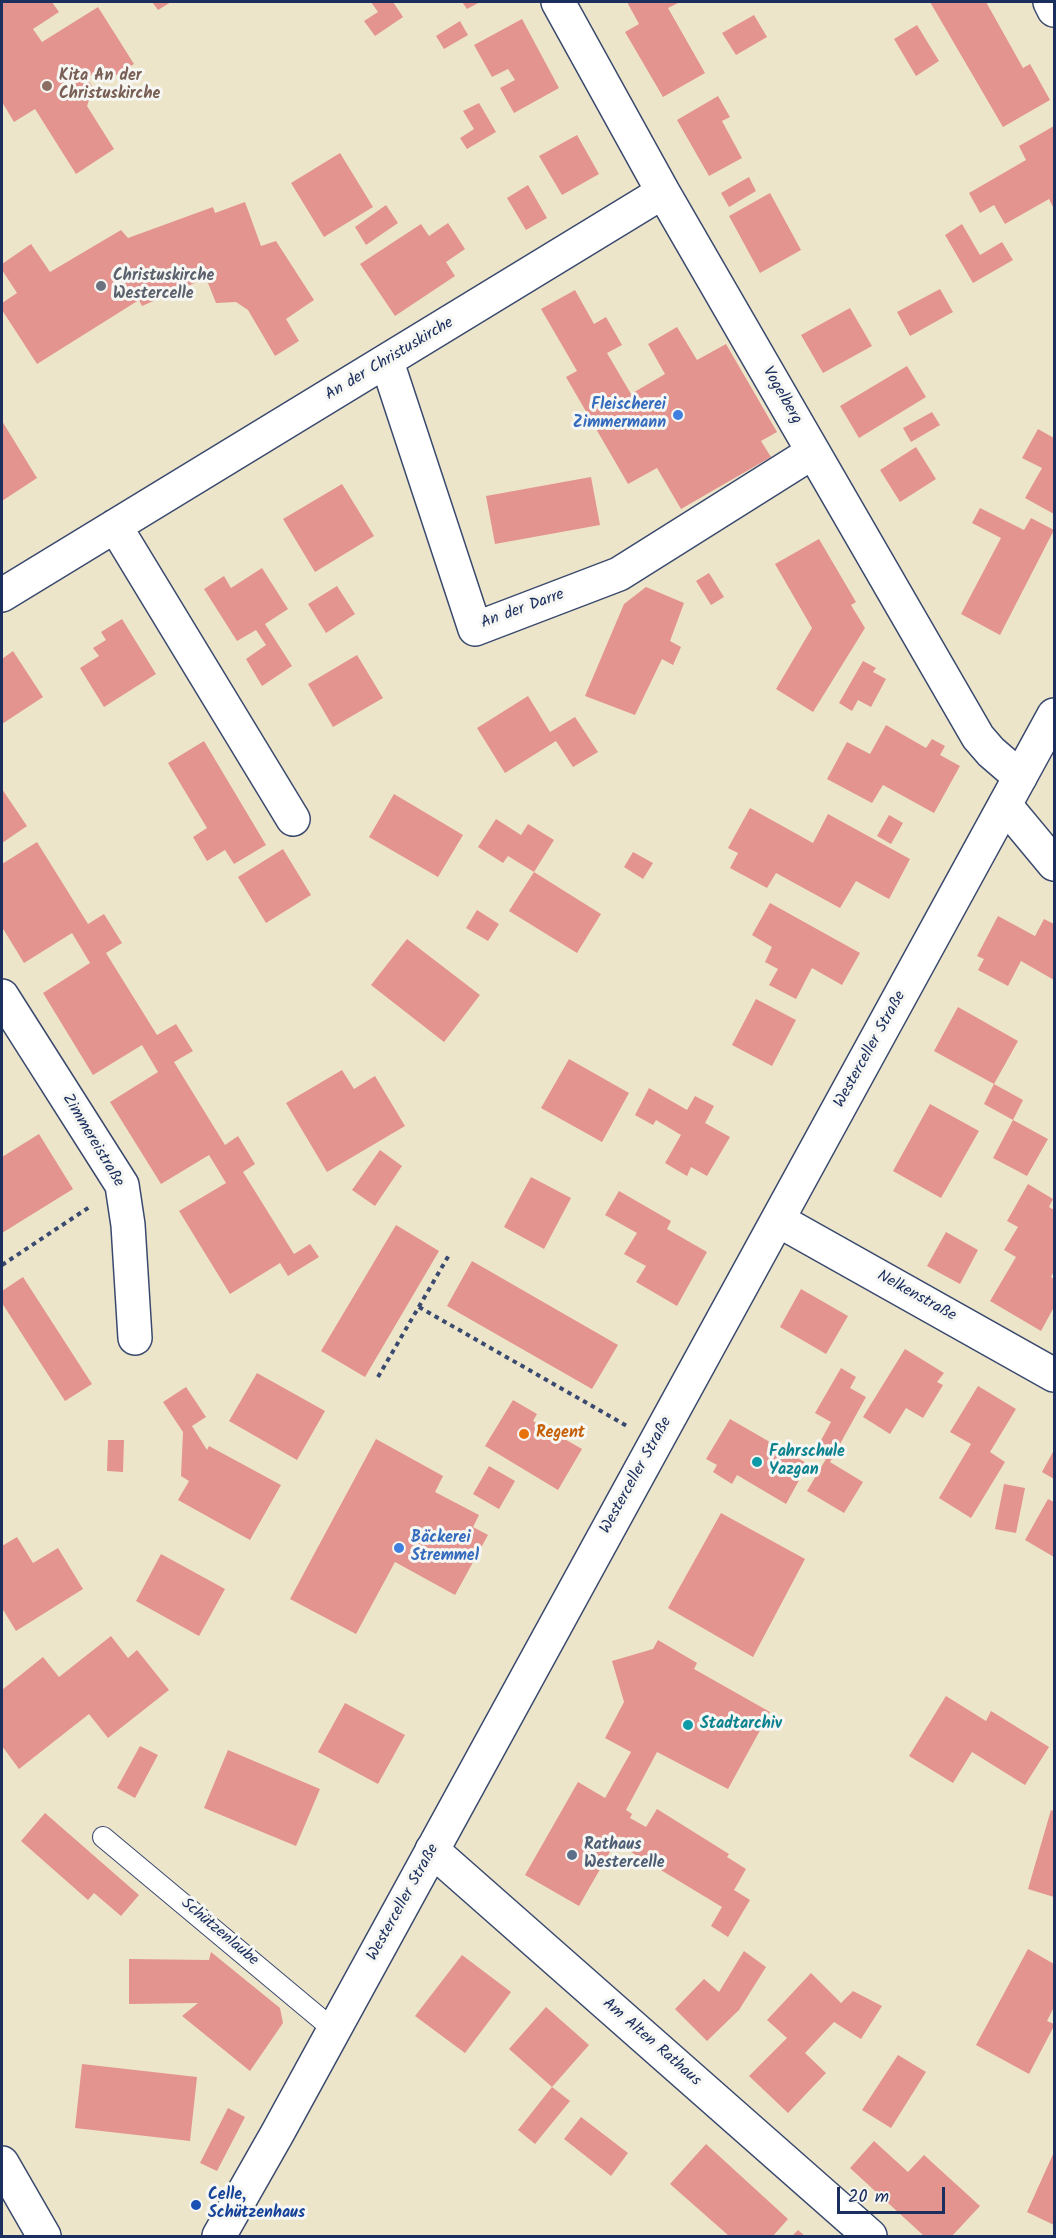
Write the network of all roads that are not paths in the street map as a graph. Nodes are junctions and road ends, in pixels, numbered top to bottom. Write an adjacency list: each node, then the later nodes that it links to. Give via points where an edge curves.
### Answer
1 (558, 2): 4 (street, Vogelberg)
2 (1050, 2): 3 (street)
3 (1054, 10)
4 (663, 192): 5 (street, An der Christuskirche); 6 (street, Vogelberg)
5 (387, 362): 6 (street, An der Darre, via 475,629 619,574); 7 (street, An der Christuskirche)
6 (813, 452): 10 (street, Vogelberg, via 978,737)
7 (116, 526): 8 (street, An der Christuskirche); 12 (street)
8 (2, 595)
9 (1054, 715): 10 (street, Westerceller Straße)
10 (1020, 777): 11 (street, Westerceller Straße)
11 (1005, 806): 13 (street); 15 (street, Westerceller Straße)
12 (293, 819)
13 (1054, 864)
14 (2, 996): 16 (street, Zimmereistraße, via 122,1185)
15 (778, 1220): 17 (street, Nelkenstraße); 19 (street, Westerceller Straße)
16 (135, 1338)
17 (1054, 1375)
18 (103, 1837): 20 (lane, Schützenlaube)
19 (432, 1851): 20 (street, Westerceller Straße); 24 (street, Am Alten Rathaus)
20 (334, 2030): 23 (street, Westerceller Straße)
21 (2, 2163): 22 (street)
22 (44, 2236)
23 (219, 2236)
24 (870, 2236)

